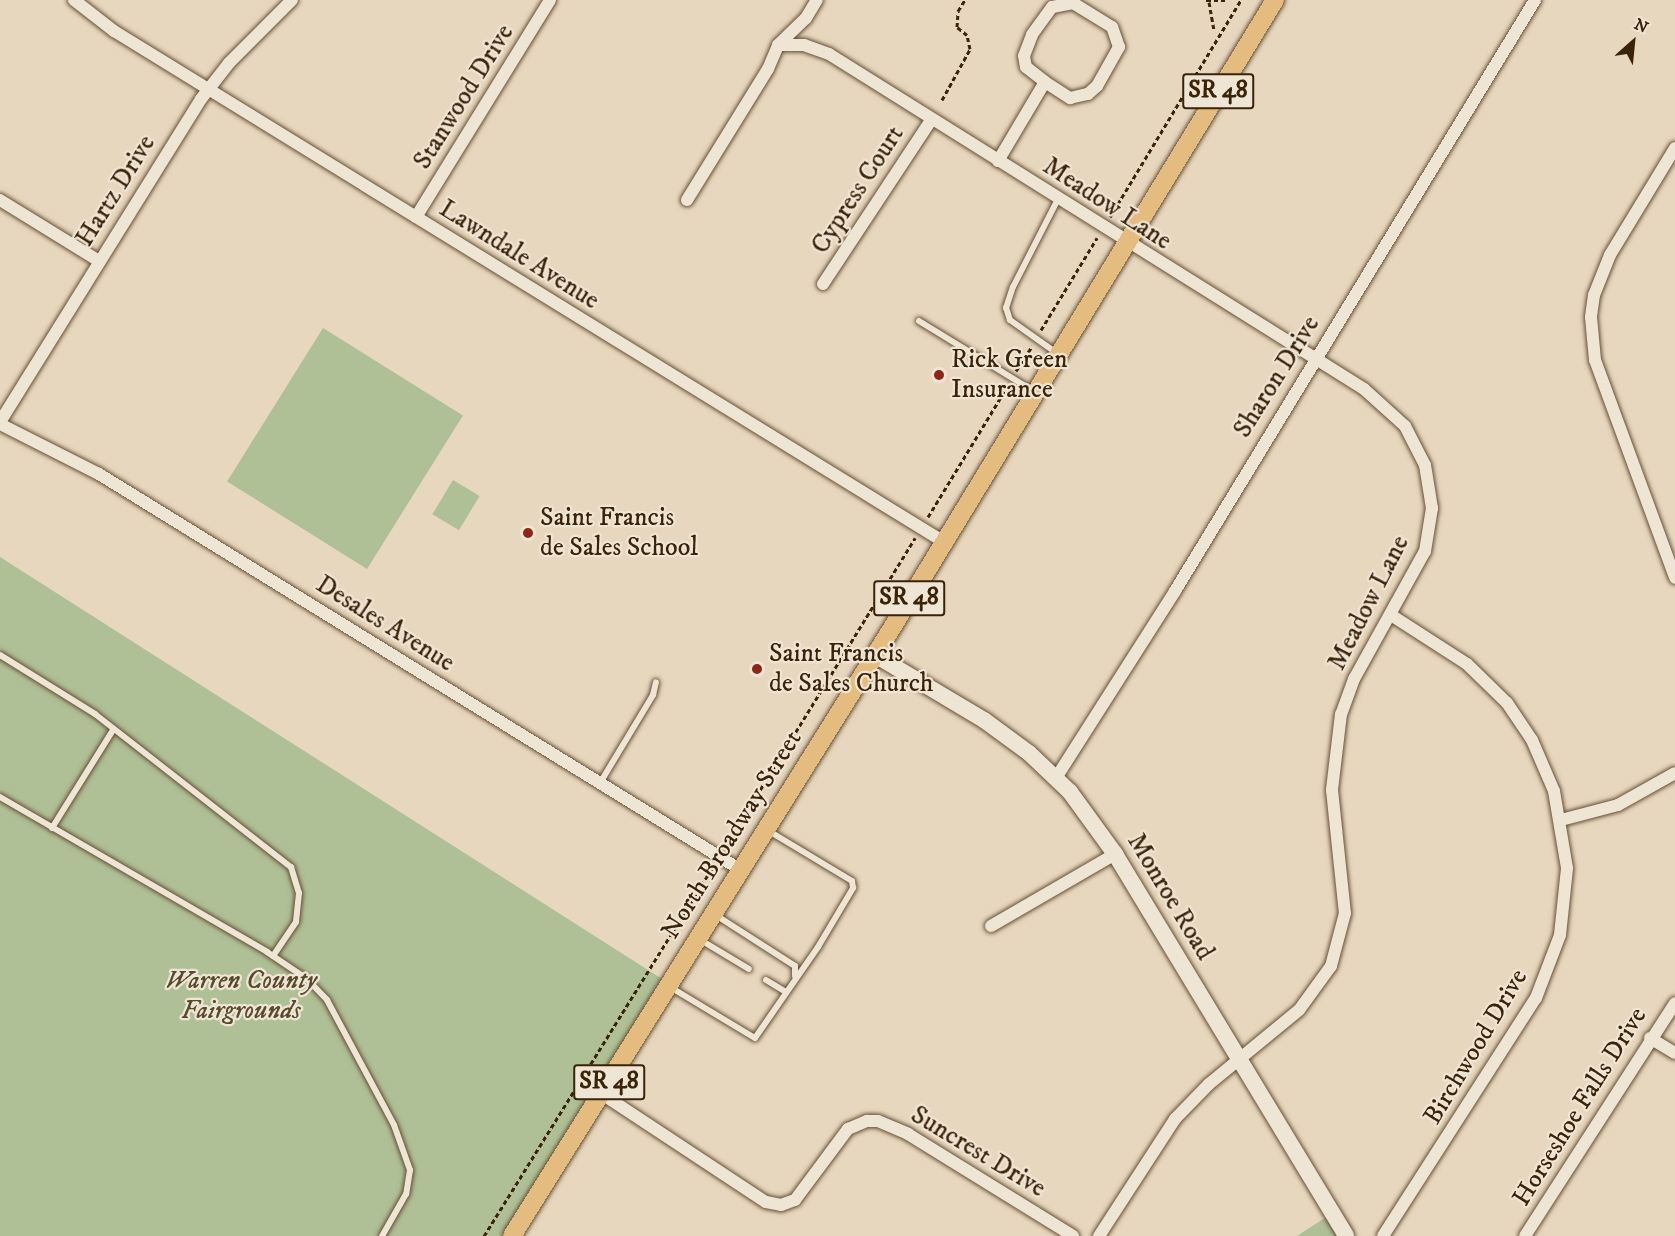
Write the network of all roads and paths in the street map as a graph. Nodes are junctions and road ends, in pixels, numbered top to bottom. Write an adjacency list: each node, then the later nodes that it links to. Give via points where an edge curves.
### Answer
1 (74, 0): 14 (street, Lawndale Avenue, via 114,31)
2 (292, 0): 14 (street, Hartz Drive)
3 (550, 0): 22 (street, Stanwood Drive)
4 (817, 0): 12 (street, via 806,18)
5 (965, 0): 15 (path, via 958,11 957,27 967,35 970,49)
6 (1225, 0): 10 (path)
7 (1241, 0): 23 (path)
8 (1275, 0): 24 (main road, North Broadway Street / SR 48)
9 (1535, 0): 30 (street, Sharon Drive)
10 (1207, 1): 11 (path)
11 (1214, 30)
12 (778, 45): 16 (street, Meadow Lane, via 804,45 829,54); 21 (street, via 768,69)
13 (1045, 82): 13 (street, via 1070,98 1088,94 1116,58 1118,36 1112,27 1073,3 1052,7 1032,35 1024,56 1026,67); 18 (street)
14 (208, 89): 22 (street, Lawndale Avenue); 25 (street, Hartz Drive)
15 (942, 100)
16 (931, 120): 18 (street, Meadow Lane); 26 (street, Cypress Court)
17 (1675, 148): 36 (street, via 1610,255 1594,296 1591,317 1595,360)
18 (998, 161): 19 (street, Meadow Lane)
19 (1058, 199): 23 (street, Meadow Lane); 28 (lane, via 1007,300 1010,320)
20 (0, 200): 25 (street)
21 (687, 200)
22 (416, 217): 34 (street, Lawndale Avenue)
23 (1103, 228): 24 (street, Meadow Lane); 28 (path)
24 (1127, 243): 29 (main road, North Broadway Street / SR 48); 30 (street, Meadow Lane)
25 (99, 261): 33 (street, Hartz Drive)
26 (823, 284)
27 (919, 321): 31 (lane)
28 (1036, 339): 29 (lane); 31 (path)
29 (1059, 354): 32 (main road, North Broadway Street / SR 48)
30 (1315, 358): 37 (street, Meadow Lane, via 1390,410 1405,426 1425,465 1431,486 1430,530 1421,561); 43 (street, Sharon Drive, via 1175,591)
31 (1012, 378): 32 (lane); 34 (path)
32 (1036, 392): 35 (main road, North Broadway Street / SR 48)
33 (0, 423): 44 (street, Desales Avenue, via 99,474)
34 (921, 528): 35 (street, Lawndale Avenue); 50 (path)
35 (944, 542): 38 (main road, North Broadway Street / SR 48)
36 (1675, 578)
37 (1391, 615): 46 (street, Birchwood Drive, via 1467,664 1507,703 1542,760); 64 (street, Meadow Lane, via 1354,679 1341,714 1334,756 1335,835 1345,902 1339,945 1314,994)
38 (875, 654): 43 (street, Monroe Road, via 984,720); 48 (main road, North Broadway Street / SR 48)
39 (0, 655): 41 (lane, via 95,714)
40 (656, 682): 44 (lane, via 653,695)
41 (113, 730): 47 (lane); 55 (lane, via 291,867 299,893 296,922)
42 (1675, 773): 46 (street, via 1618,805)
43 (1056, 778): 49 (street, Monroe Road)
44 (600, 783): 50 (street, Desales Avenue)
45 (0, 796): 47 (lane)
46 (1561, 820): 72 (street, Birchwood Drive, via 1567,868 1566,902 1550,967 1508,1046)
47 (52, 828): 55 (lane)
48 (766, 830): 51 (main road, North Broadway Street / SR 48); 58 (lane, via 852,881 847,898)
49 (1115, 854): 53 (street); 64 (street, Monroe Road)
50 (719, 857): 51 (street, Desales Avenue); 67 (path)
51 (741, 870): 52 (main road, North Broadway Street / SR 48)
52 (713, 914): 54 (main road, North Broadway Street / SR 48); 58 (lane, via 795,966)
53 (991, 926)
54 (698, 938): 56 (lane); 59 (main road, North Broadway Street / SR 48)
55 (273, 956): 66 (lane, via 307,979 327,1000 394,1125 410,1170 406,1194)
56 (749, 969)
57 (766, 980): 60 (lane)
58 (794, 980): 60 (lane)
59 (668, 986): 60 (lane, via 755,1038); 65 (main road, North Broadway Street / SR 48)
60 (786, 992)
61 (1675, 1003): 62 (street, Horseshoe Falls Drive)
62 (1650, 1038): 63 (street); 73 (street, Horseshoe Falls Drive)
63 (1675, 1053)
64 (1238, 1061): 70 (street, Meadow Lane, via 1209,1084 1159,1139); 71 (street, Monroe Road)
65 (602, 1094): 68 (main road, North Broadway Street / SR 48); 69 (street, Suncrest Drive, via 766,1202 781,1205 795,1200 848,1129 878,1121 908,1134)
66 (381, 1236)
67 (484, 1236)
68 (512, 1236)
69 (1073, 1236)
70 (1099, 1236)
71 (1346, 1236)
72 (1383, 1236)
73 (1525, 1236)

